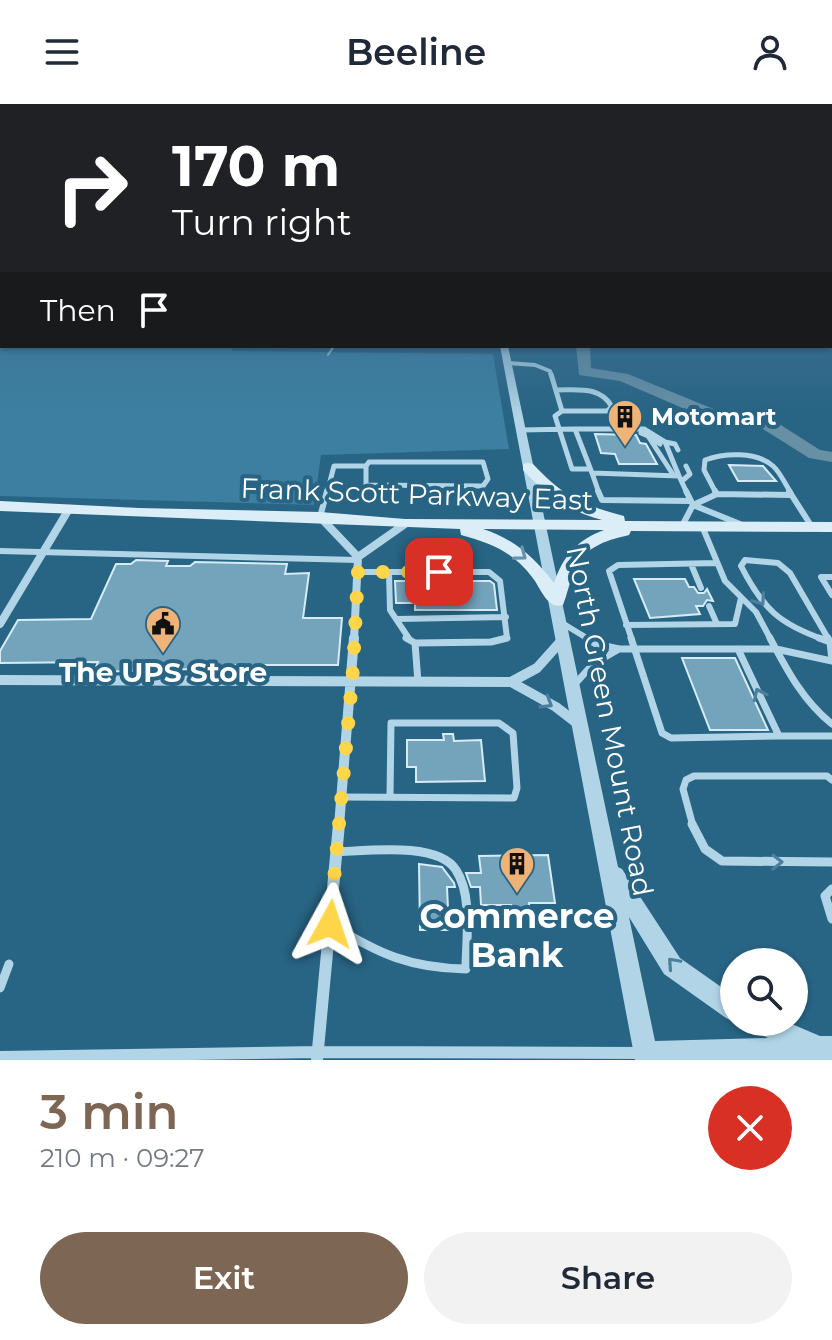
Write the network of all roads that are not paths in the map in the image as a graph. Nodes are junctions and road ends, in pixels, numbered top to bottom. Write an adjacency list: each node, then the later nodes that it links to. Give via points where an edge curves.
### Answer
1 (504, 348): 2 (street, North Green Mount Road)
2 (507, 363): 3 (lane, via 547,369); 8 (street, North Green Mount Road)
3 (557, 390): 4 (lane); 4 (lane, via 599,392 609,397 612,407)
4 (562, 411): 5 (lane, via 555,416)
5 (559, 429): 6 (lane); 8 (lane); 16 (lane, via 572,469)
6 (575, 429): 7 (lane); 16 (lane)
7 (592, 429): 9 (lane); 10 (lane, via 644,429)
8 (521, 430): 15 (street, North Green Mount Road)
9 (648, 436): 10 (lane); 12 (lane)
10 (662, 444): 11 (lane, via 675,444); 12 (lane); 17 (lane)
11 (678, 450)
12 (660, 454): 17 (lane)
13 (366, 466): 13 (lane, via 366,485 463,488 483,486 488,479 483,462); 23 (lane, via 334,466)
14 (686, 466): 17 (lane, via 690,474)
15 (528, 467): 25 (street, North Green Mount Road); 26 (main road, via 551,493 573,507)
16 (590, 471): 17 (lane); 20 (lane, via 602,500)
17 (678, 477): 20 (lane)
18 (717, 494): 19 (lane); 19 (lane, via 703,464 730,455 770,463); 20 (lane)
19 (791, 495): 30 (lane)
20 (692, 503): 27 (lane); 29 (lane)
21 (0, 506): 22 (main road, Frank Scott Parkway East)
22 (69, 509): 23 (main road, Frank Scott Parkway East); 33 (street)
23 (320, 517): 24 (main road, Frank Scott Parkway East); 34 (street)
24 (413, 524): 25 (main road, Frank Scott Parkway East); 34 (street); 42 (main road, one-way to 42, via 478,533 515,549 535,566)
25 (541, 525): 26 (main road, Frank Scott Parkway East); 42 (street, North Green Mount Road)
26 (660, 526): 27 (main road, Frank Scott Parkway East); 42 (main road, via 610,534 582,546 563,569)
27 (682, 526): 28 (main road, Frank Scott Parkway East)
28 (702, 526): 29 (main road, Frank Scott Parkway East); 35 (lane)
29 (747, 527): 30 (main road, Frank Scott Parkway East)
30 (812, 527): 31 (main road, Frank Scott Parkway East)
31 (832, 527)
32 (0, 551): 33 (lane)
33 (43, 552): 34 (lane); 46 (street)
34 (358, 563): 37 (lane); 57 (street)
35 (717, 563): 36 (lane); 41 (lane)
36 (691, 564): 39 (lane); 48 (lane, via 611,567)
37 (389, 572): 44 (lane, via 489,572 500,581); 45 (lane, via 388,604)
38 (832, 577): 40 (lane, via 821,577)
39 (701, 588)
40 (832, 595)
41 (741, 598): 47 (lane, via 735,624); 55 (lane, via 756,612)
42 (557, 601): 49 (street, North Green Mount Road)
43 (709, 606): 47 (lane)
44 (506, 617): 45 (lane); 51 (lane, via 507,638 501,641)
45 (397, 619): 51 (lane, via 406,638)
46 (0, 624)
47 (717, 624): 48 (lane)
48 (626, 625): 53 (lane)
49 (562, 630): 52 (lane); 59 (street, via 537,668); 60 (street, North Green Mount Road)
50 (830, 642): 50 (lane, one-way to 50, via 790,573 778,563 745,560 741,566 771,615 787,627); 55 (lane, via 832,661)
51 (415, 643): 58 (lane)
52 (619, 649): 53 (lane); 60 (lane, via 593,664)
53 (634, 649): 54 (lane); 63 (lane, via 662,733 671,738)
54 (738, 649): 55 (lane); 63 (lane, one-way to 54)
55 (776, 649): 61 (lane, via 793,682)
56 (0, 680): 57 (street)
57 (352, 682): 58 (street); 66 (street)
58 (418, 682): 59 (street)
59 (511, 682): 62 (street, one-way to 62)
60 (573, 687): 62 (street, North Green Mount Road)
61 (832, 724)
62 (581, 727): 70 (street, North Green Mount Road)
63 (779, 736): 64 (lane)
64 (832, 736)
65 (832, 780): 69 (lane, one-way to 69, via 694,776 683,789 699,845 708,856 722,861)
66 (341, 797): 67 (lane); 68 (street)
67 (390, 797): 67 (lane, via 514,798 513,733 499,723 391,723)
68 (336, 852): 73 (street); 73 (lane, via 427,852 447,858 462,886 466,969 426,970 384,957)
69 (832, 862)
70 (609, 866): 76 (street, one-way to 70, via 672,966); 80 (street, North Green Mount Road)
71 (832, 889): 72 (lane, via 825,896)
72 (832, 919)
73 (330, 924): 79 (street)
74 (9, 964): 75 (lane)
75 (0, 988)
76 (720, 1000)
77 (796, 1036): 78 (street)
78 (827, 1048): 80 (street); 83 (street)
79 (318, 1056): 80 (street); 82 (street)
80 (647, 1056)
81 (0, 1057): 82 (street)
82 (127, 1058)
83 (794, 1060)

